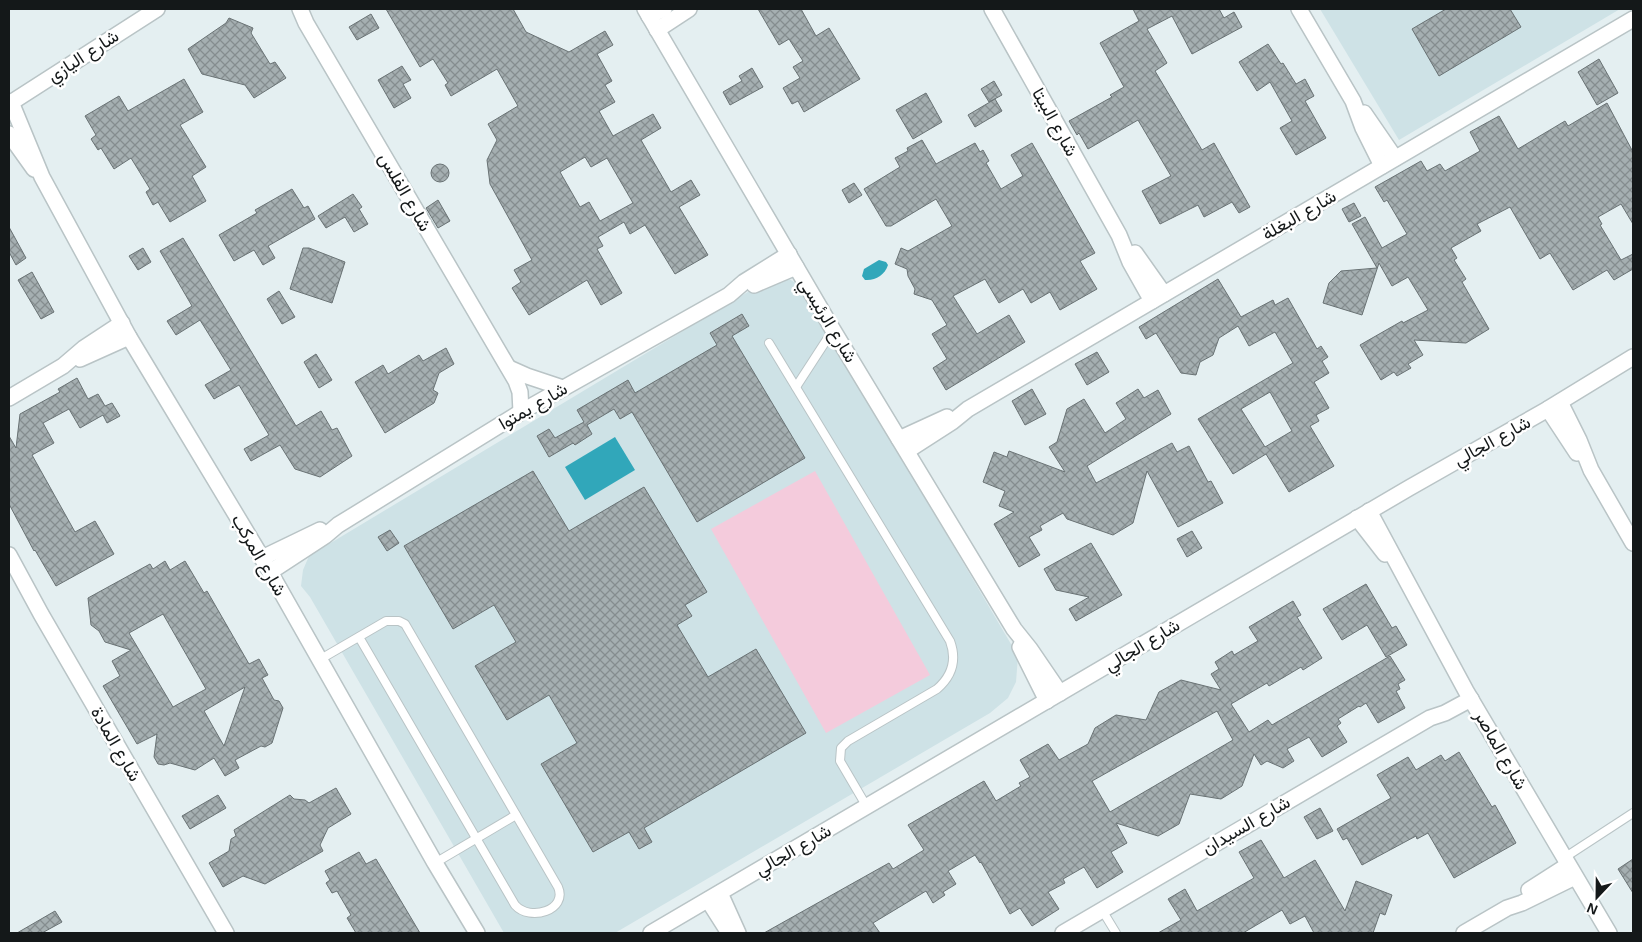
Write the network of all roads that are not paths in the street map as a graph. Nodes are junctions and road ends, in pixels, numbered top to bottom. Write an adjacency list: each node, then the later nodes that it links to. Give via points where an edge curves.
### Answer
1 (157, 9): 10 (street, شارع اليازي)
2 (664, 9): 7 (street)
3 (689, 9): 9 (street)
4 (992, 9): 15 (street, شارع البيتا, via 1119,235 1136,254)
5 (1299, 9): 12 (street, via 1353,101 1370,121)
6 (299, 11): 22 (street, شارع الفلس)
7 (647, 12): 9 (street, شارع الرئيسي)
8 (1633, 18): 12 (street, شارع البغلة)
9 (658, 30): 14 (street, شارع الرئيسي)
10 (10, 103): 13 (street, شارع المركب)
11 (9, 134): 13 (street, شارع المركب)
12 (1389, 162): 15 (street, شارع البغلة)
13 (42, 177): 16 (street, شارع المركب)
14 (793, 260): 17 (street, شارع الرئيسي); 24 (street, شارع يمتوا)
15 (1158, 298): 28 (street, شارع البغلة, via 965,411 952,422)
16 (122, 323): 18 (street, شارع المركب); 21 (street)
17 (833, 330): 23 (lane); 28 (street, شارع الرئيسي)
18 (129, 337): 21 (street); 33 (street, شارع المركب)
19 (769, 343): 23 (lane)
20 (1633, 357): 26 (street, شارع الجالي)
21 (64, 365): 25 (street)
22 (509, 368): 24 (street); 27 (street, شارع الفلس, via 518,386)
23 (796, 387): 41 (lane, via 953,648 953,664 937,689 841,748 840,761)
24 (563, 388): 27 (street, شارع يمتوا)
25 (9, 398)
26 (1554, 405): 29 (street, شارع الجالي); 31 (street, via 1580,440 1590,467)
27 (521, 412): 30 (street, شارع يمتوا)
28 (903, 445): 35 (street, شارع الرئيسي)
29 (1363, 515): 38 (street, شارع الجالي); 39 (street, شارع الماصر, via 1379,547 1397,565)
30 (338, 525): 33 (street, شارع يمتوا); 34 (street, شارع يمتوا)
31 (1633, 543)
32 (9, 555): 49 (street, شارع المادة)
33 (262, 558): 34 (street, شارع المركب)
34 (270, 572): 37 (street, شارع المركب)
35 (1014, 630): 38 (street, شارع الرئيسي); 40 (street, شارع الرئيسي)
36 (360, 636): 37 (lane); 43 (lane, via 386,620 400,620 405,624); 44 (lane)
37 (319, 660): 45 (street, شارع المركب)
38 (1060, 693): 40 (street, شارع الجالي)
39 (1468, 695): 46 (street, شارع الماصر); 48 (street, شارع السيدان, via 1445,713 1430,718)
40 (1047, 701): 41 (street, شارع الجالي)
41 (867, 806): 47 (street, شارع الجالي)
42 (1633, 813): 46 (lane)
43 (516, 815): 44 (lane); 44 (lane, via 560,891 559,900 553,907 532,914 518,909)
44 (477, 838): 45 (lane)
45 (434, 863): 50 (street, شارع المركب)
46 (1569, 866): 56 (street); 57 (street, شارع الماصر)
47 (714, 896): 51 (street, شارع الجالي); 52 (street); 53 (street)
48 (1102, 910): 54 (street, شارع السيدان); 55 (lane)
49 (226, 933)
50 (477, 933)
51 (651, 933)
52 (729, 933)
53 (738, 933)
54 (1063, 933)
55 (1116, 933)
56 (1464, 933)
57 (1609, 933)

